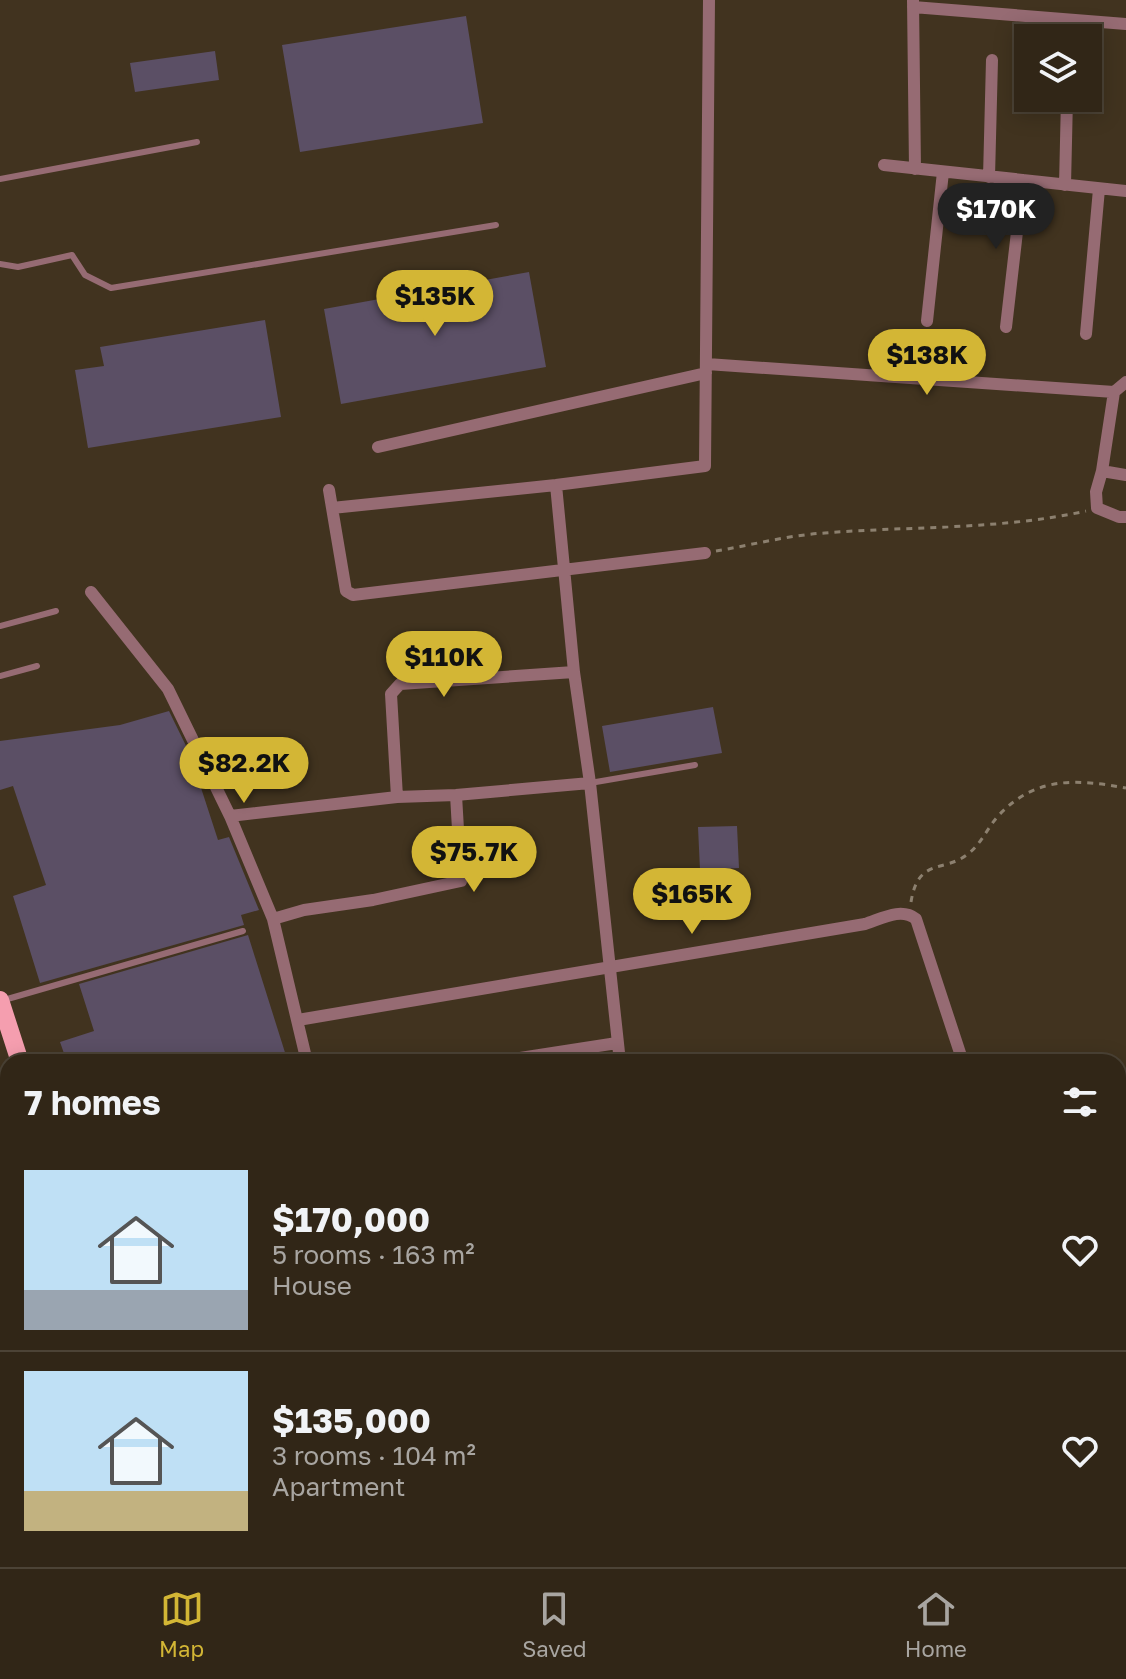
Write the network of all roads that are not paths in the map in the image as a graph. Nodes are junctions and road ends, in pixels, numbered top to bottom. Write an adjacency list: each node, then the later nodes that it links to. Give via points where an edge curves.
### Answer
1 (709, 0): 21 (street)
2 (913, 3): 3 (street); 8 (street)
3 (1126, 24)
4 (992, 60): 10 (street)
5 (1067, 112): 13 (street)
6 (197, 142): 11 (lane)
7 (884, 165): 8 (street)
8 (915, 169): 9 (street)
9 (943, 172): 10 (street); 18 (street)
10 (989, 177): 12 (street)
11 (0, 179)
12 (1023, 180): 13 (street); 19 (street)
13 (1065, 185): 14 (street)
14 (1099, 189): 15 (street); 20 (street)
15 (1126, 191)
16 (496, 225): 17 (lane, via 111,288 85,275 72,255 18,267)
17 (0, 264)
18 (927, 321)
19 (1006, 327)
20 (1086, 334)
21 (706, 368): 23 (street); 24 (street); 27 (street, via 705,466)
22 (1126, 382): 23 (street)
23 (1114, 392): 25 (street)
24 (378, 447)
25 (1102, 471): 26 (street); 30 (street, via 1097,508)
26 (1126, 475)
27 (556, 485): 29 (street); 32 (street)
28 (329, 490): 29 (street)
29 (332, 508): 32 (street, via 346,591 353,595)
30 (1126, 517)
31 (705, 553): 32 (street)
32 (566, 570): 37 (street)
33 (91, 592): 43 (street, via 168,689)
34 (56, 611): 35 (lane)
35 (0, 626)
36 (37, 666): 38 (lane)
37 (574, 672): 40 (street); 42 (street, via 400,684 391,694)
38 (0, 676)
39 (695, 765): 40 (lane)
40 (590, 783): 41 (street); 46 (street)
41 (456, 795): 42 (street); 44 (street, via 461,881)
42 (397, 797): 43 (street)
43 (230, 816): 44 (street)
44 (273, 919): 48 (street)
45 (243, 931): 47 (lane)
46 (610, 968): 48 (street); 49 (street); 54 (street, via 910,914)
47 (0, 1000): 50 (main road)
48 (298, 1020): 51 (street)
49 (617, 1043): 52 (street); 53 (street)
50 (17, 1054)
51 (305, 1054)
52 (546, 1054)
53 (619, 1054)
54 (960, 1054)

